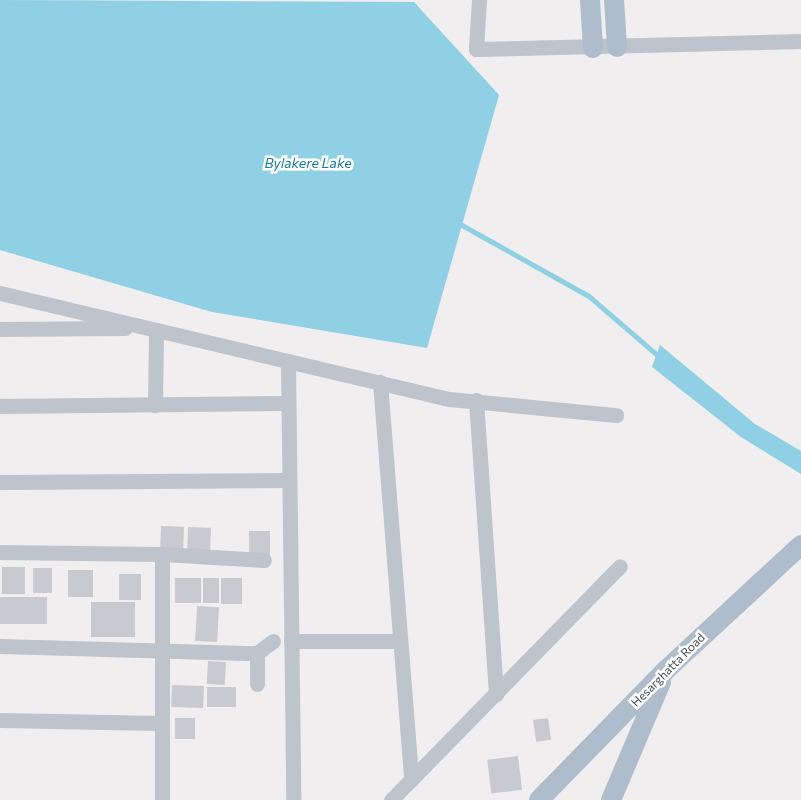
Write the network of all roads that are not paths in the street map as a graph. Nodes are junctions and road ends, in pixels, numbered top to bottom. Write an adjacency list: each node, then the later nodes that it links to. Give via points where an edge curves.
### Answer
1 (479, 0): 6 (street, via 476,49)
2 (590, 0): 6 (main road)
3 (614, 0): 5 (main road)
4 (801, 41): 5 (street)
5 (618, 47): 6 (street)
6 (593, 48)
7 (0, 293): 9 (street)
8 (0, 329): 9 (street)
9 (153, 329): 10 (street); 14 (street)
10 (288, 361): 11 (street); 13 (street)
11 (380, 382): 12 (street, via 450,399); 24 (street)
12 (476, 400): 16 (street); 32 (street)
13 (288, 403): 14 (street); 17 (street)
14 (155, 405): 15 (street)
15 (0, 406)
16 (616, 415)
17 (289, 480): 18 (street); 26 (street)
18 (0, 482)
19 (801, 545): 30 (main road, Hesarghatta Road)
20 (0, 552): 21 (street)
21 (162, 554): 22 (street); 28 (street)
22 (264, 560)
23 (620, 566): 32 (street)
24 (400, 640): 26 (street); 35 (street)
25 (273, 641): 29 (street)
26 (291, 641): 38 (street)
27 (0, 646): 28 (street)
28 (160, 652): 29 (street); 34 (street)
29 (257, 654): 31 (street)
30 (666, 670): 36 (main road); 40 (main road, Hesarghatta Road)
31 (258, 684)
32 (496, 694): 35 (street)
33 (0, 720): 34 (street)
34 (160, 723): 37 (street)
35 (411, 780): 39 (street)
36 (617, 796)
37 (162, 800)
38 (293, 800)
39 (391, 800)
40 (539, 800)

